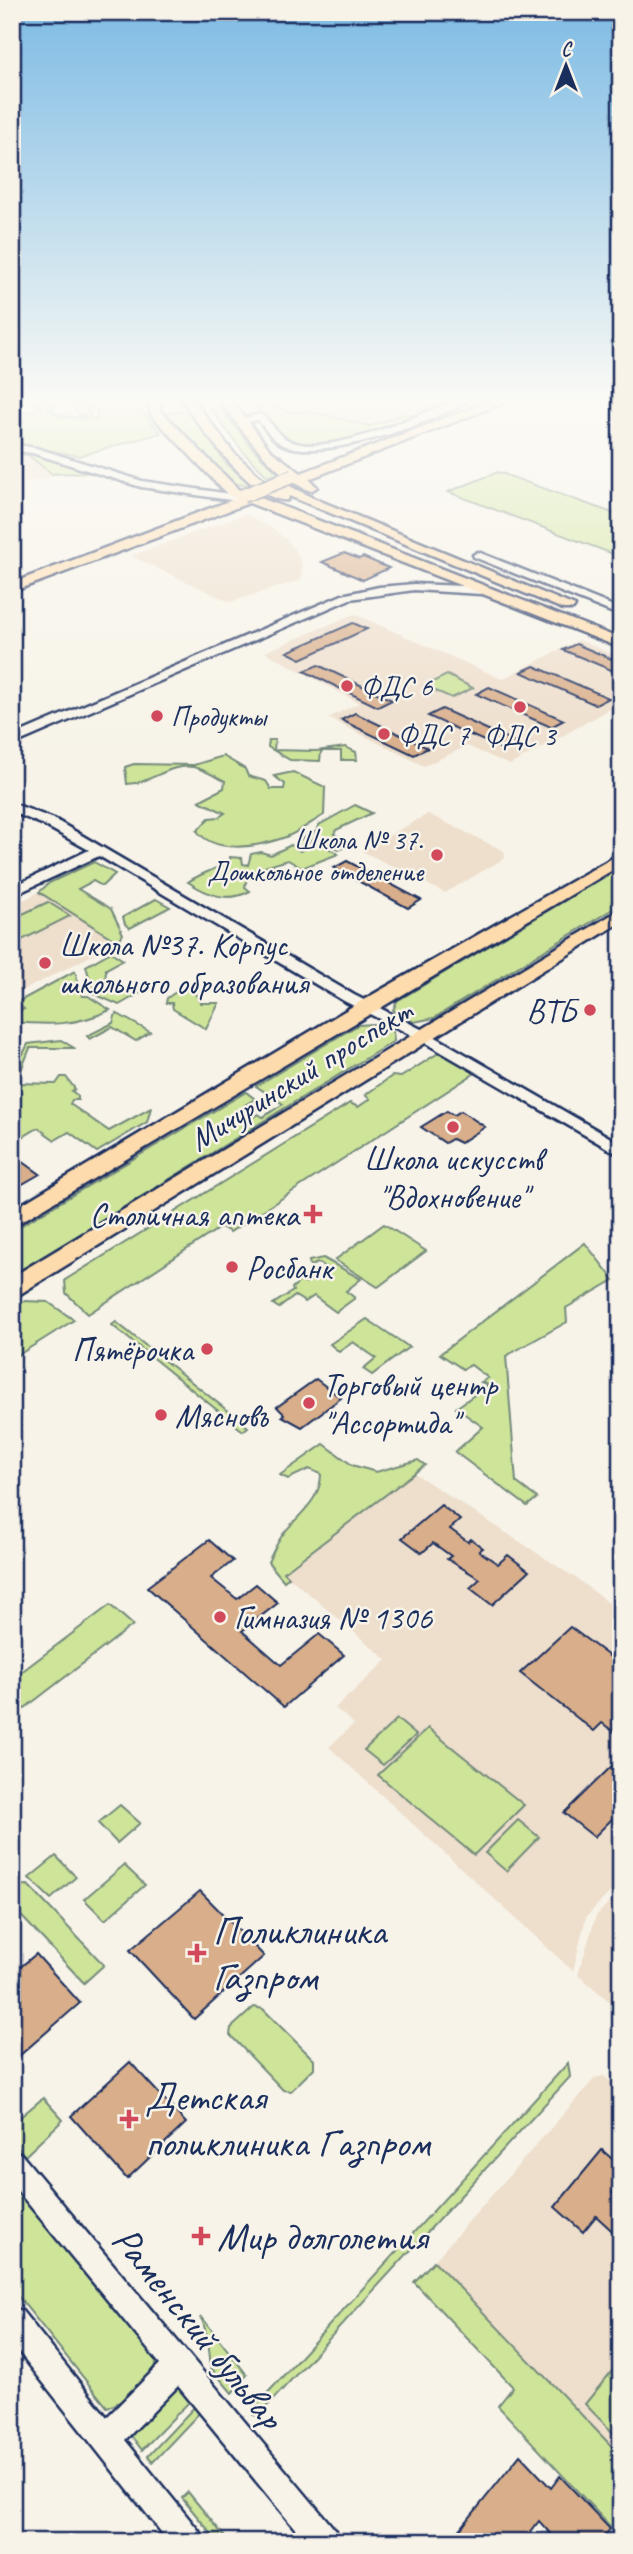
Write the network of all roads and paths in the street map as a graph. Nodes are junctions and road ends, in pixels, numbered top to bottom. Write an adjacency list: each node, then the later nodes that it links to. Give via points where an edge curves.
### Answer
1 (187, 517): 10 (main road)
2 (192, 517): 13 (main road)
3 (294, 517): 8 (main road)
4 (327, 517): 11 (main road)
5 (348, 517): 9 (main road)
6 (384, 517): 7 (main road)
7 (478, 555): 9 (main road); 15 (street)
8 (436, 573): 11 (main road); 12 (street, via 431,582)
9 (504, 580): 16 (main road)
10 (12, 581)
11 (481, 585): 12 (street); 14 (main road); 17 (main road)
12 (417, 587): 19 (street, via 346,597)
13 (12, 588)
14 (541, 612): 18 (main road)
15 (621, 612)
16 (621, 627)
17 (621, 635)
18 (621, 644)
19 (12, 741)
20 (12, 807): 21 (street)
21 (99, 850): 23 (street); 25 (street)
22 (621, 858): 25 (main road, Мичуринский проспект)
23 (12, 892)
24 (621, 914): 26 (main road, Мичуринский проспект)
25 (365, 1007): 26 (street); 28 (main road, Мичуринский проспект)
26 (422, 1035): 27 (street); 29 (main road, Мичуринский проспект)
27 (621, 1151)
28 (12, 1220)
29 (12, 1288)
30 (12, 2163): 32 (street, Раменский бульвар)
31 (12, 2321): 33 (street)
32 (178, 2365): 33 (street); 35 (street, Раменский бульвар)
33 (106, 2439): 34 (street)
34 (188, 2542)
35 (325, 2542)

